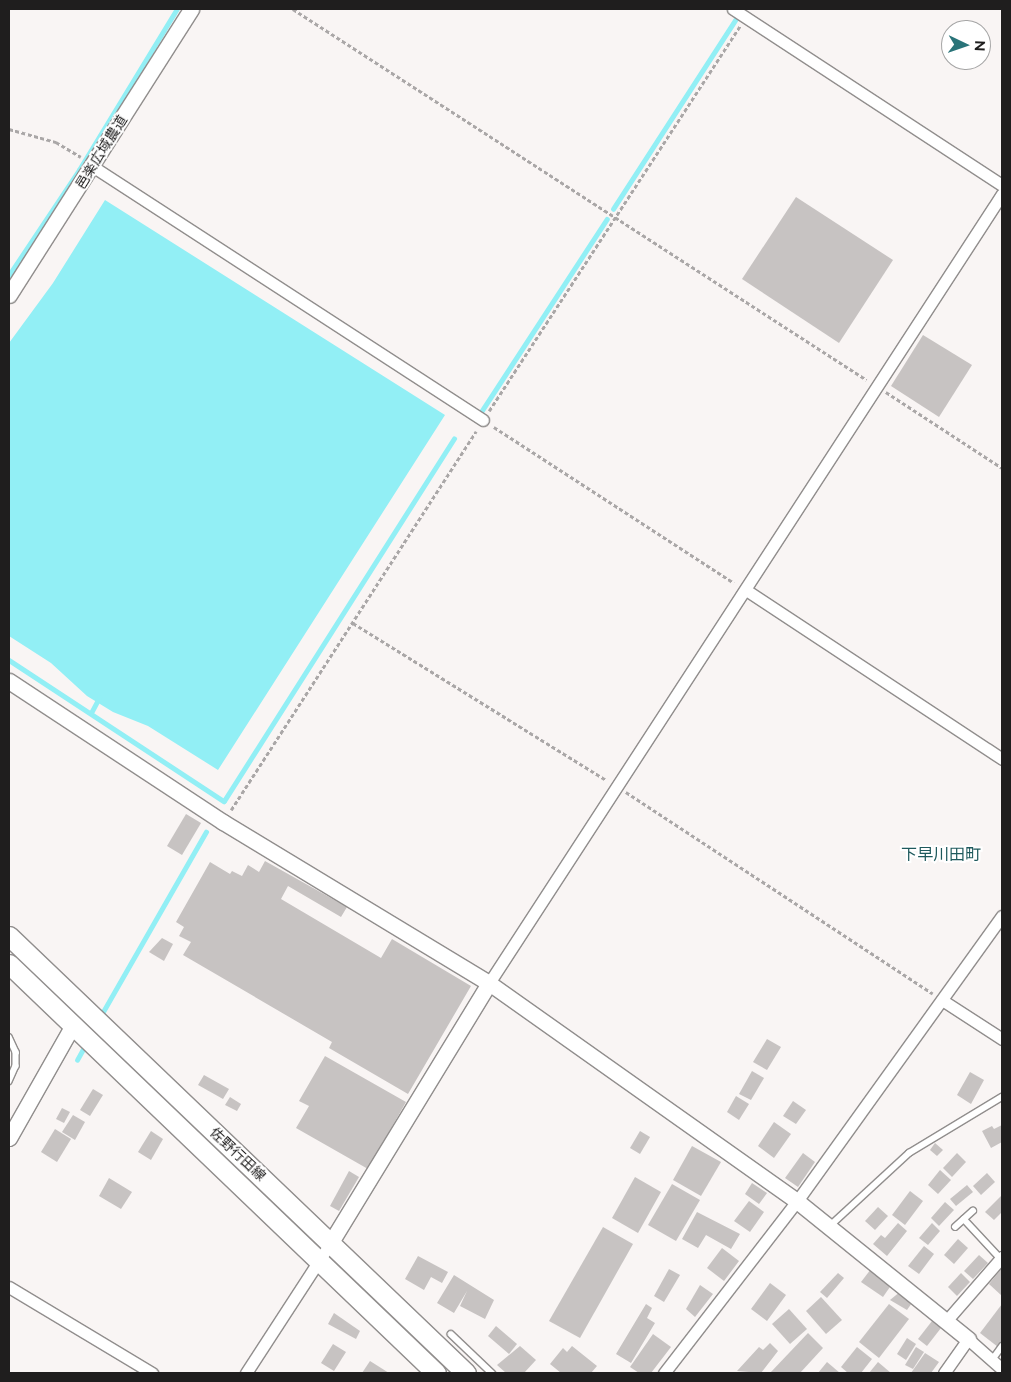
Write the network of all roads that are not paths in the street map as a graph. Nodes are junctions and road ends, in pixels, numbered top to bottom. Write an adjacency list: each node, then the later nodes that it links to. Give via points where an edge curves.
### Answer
1 (192, 9): 3 (street, 邑楽広域農道)
2 (733, 9): 4 (street)
3 (87, 162): 6 (street, 邑楽広域農道); 7 (street)
4 (1002, 185)
5 (1002, 194): 8 (street)
6 (9, 295)
7 (483, 420)
8 (746, 590): 10 (street); 14 (street)
9 (9, 681): 14 (street, via 223,822)
10 (1002, 759)
11 (1002, 916): 15 (street)
12 (9, 936): 27 (main road, 佐野行田線)
13 (9, 964): 16 (main road, 佐野行田線)
14 (489, 983): 22 (street); 27 (street)
15 (942, 1000): 18 (street); 22 (street)
16 (73, 1025): 21 (street); 29 (main road, 佐野行田線)
17 (9, 1037): 19 (lane, via 16,1052 16,1066)
18 (1002, 1039)
19 (9, 1082)
20 (1002, 1097): 25 (lane, via 909,1153)
21 (9, 1138)
22 (797, 1201): 25 (street); 42 (street)
23 (973, 1210): 24 (lane)
24 (964, 1219): 26 (lane); 28 (lane)
25 (829, 1227): 31 (street)
26 (955, 1228)
27 (330, 1242): 29 (street); 40 (main road, 佐野行田線)
28 (1002, 1258): 31 (street)
29 (317, 1261): 38 (street); 39 (main road, 佐野行田線)
30 (9, 1287): 37 (street)
31 (947, 1320): 33 (street)
32 (451, 1334): 41 (lane)
33 (968, 1339): 35 (street); 43 (street)
34 (1002, 1346): 35 (lane)
35 (992, 1360): 36 (street)
36 (1002, 1369)
37 (152, 1373)
38 (246, 1373)
39 (436, 1373)
40 (466, 1373)
41 (492, 1373)
42 (664, 1373)
43 (944, 1373)

